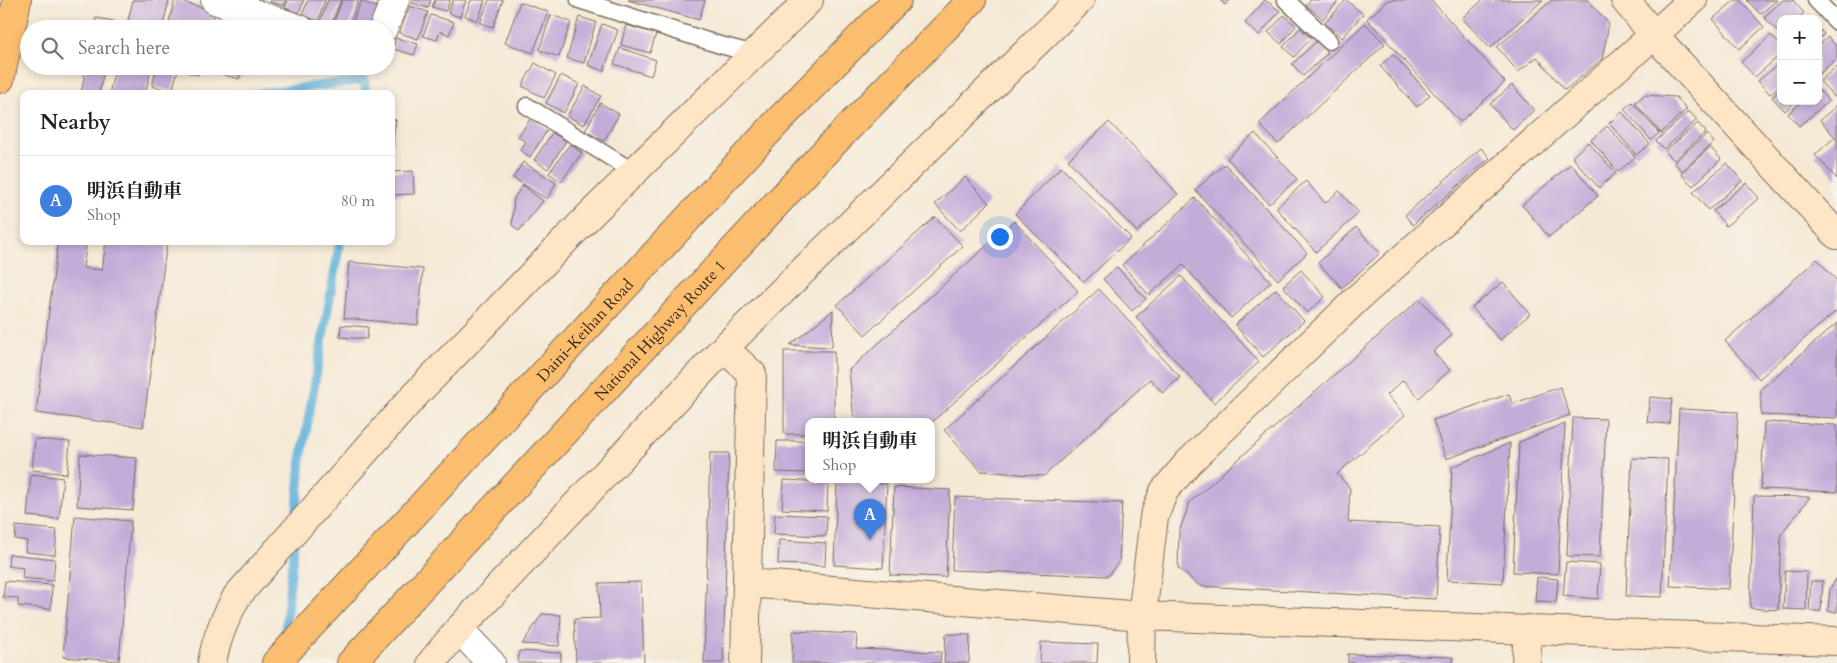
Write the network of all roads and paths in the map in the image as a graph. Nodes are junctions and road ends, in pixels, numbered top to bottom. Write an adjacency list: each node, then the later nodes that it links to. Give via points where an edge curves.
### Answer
1 (17, 0): 21 (main road)
2 (215, 0): 15 (street)
3 (395, 0): 16 (street)
4 (579, 0): 20 (lane)
5 (809, 0): 20 (street)
6 (887, 0): 32 (main road, via 453,461)
7 (897, 0): 33 (main road, Daini-Keihan Road, via 768,132)
8 (961, 0): 34 (main road, via 806,161)
9 (972, 0): 35 (main road, National Highway Route 1, via 817,160)
10 (1080, 0): 25 (street)
11 (1286, 0): 19 (lane)
12 (1625, 0): 18 (street)
13 (1693, 0): 18 (street)
14 (1816, 0): 17 (lane)
15 (274, 20)
16 (387, 20)
17 (1837, 22)
18 (1654, 34): 24 (street); 27 (street, via 1360,296 1188,463 1164,491 1154,517)
19 (1328, 41)
20 (755, 54): 23 (street)
21 (0, 79)
22 (527, 106): 23 (lane)
23 (634, 172): 31 (street, via 415,395 236,596 215,643)
24 (1837, 235)
25 (724, 348): 26 (street, via 752,374); 28 (street)
26 (748, 583): 27 (street); 38 (street)
27 (1142, 616): 29 (street); 39 (street)
28 (459, 629): 36 (street); 37 (street)
29 (1528, 630): 30 (street); 40 (street)
30 (1837, 641)
31 (212, 663)
32 (268, 663)
33 (276, 663)
34 (343, 663)
35 (351, 663)
36 (430, 663)
37 (491, 663)
38 (745, 663)
39 (1140, 663)
40 (1526, 663)

